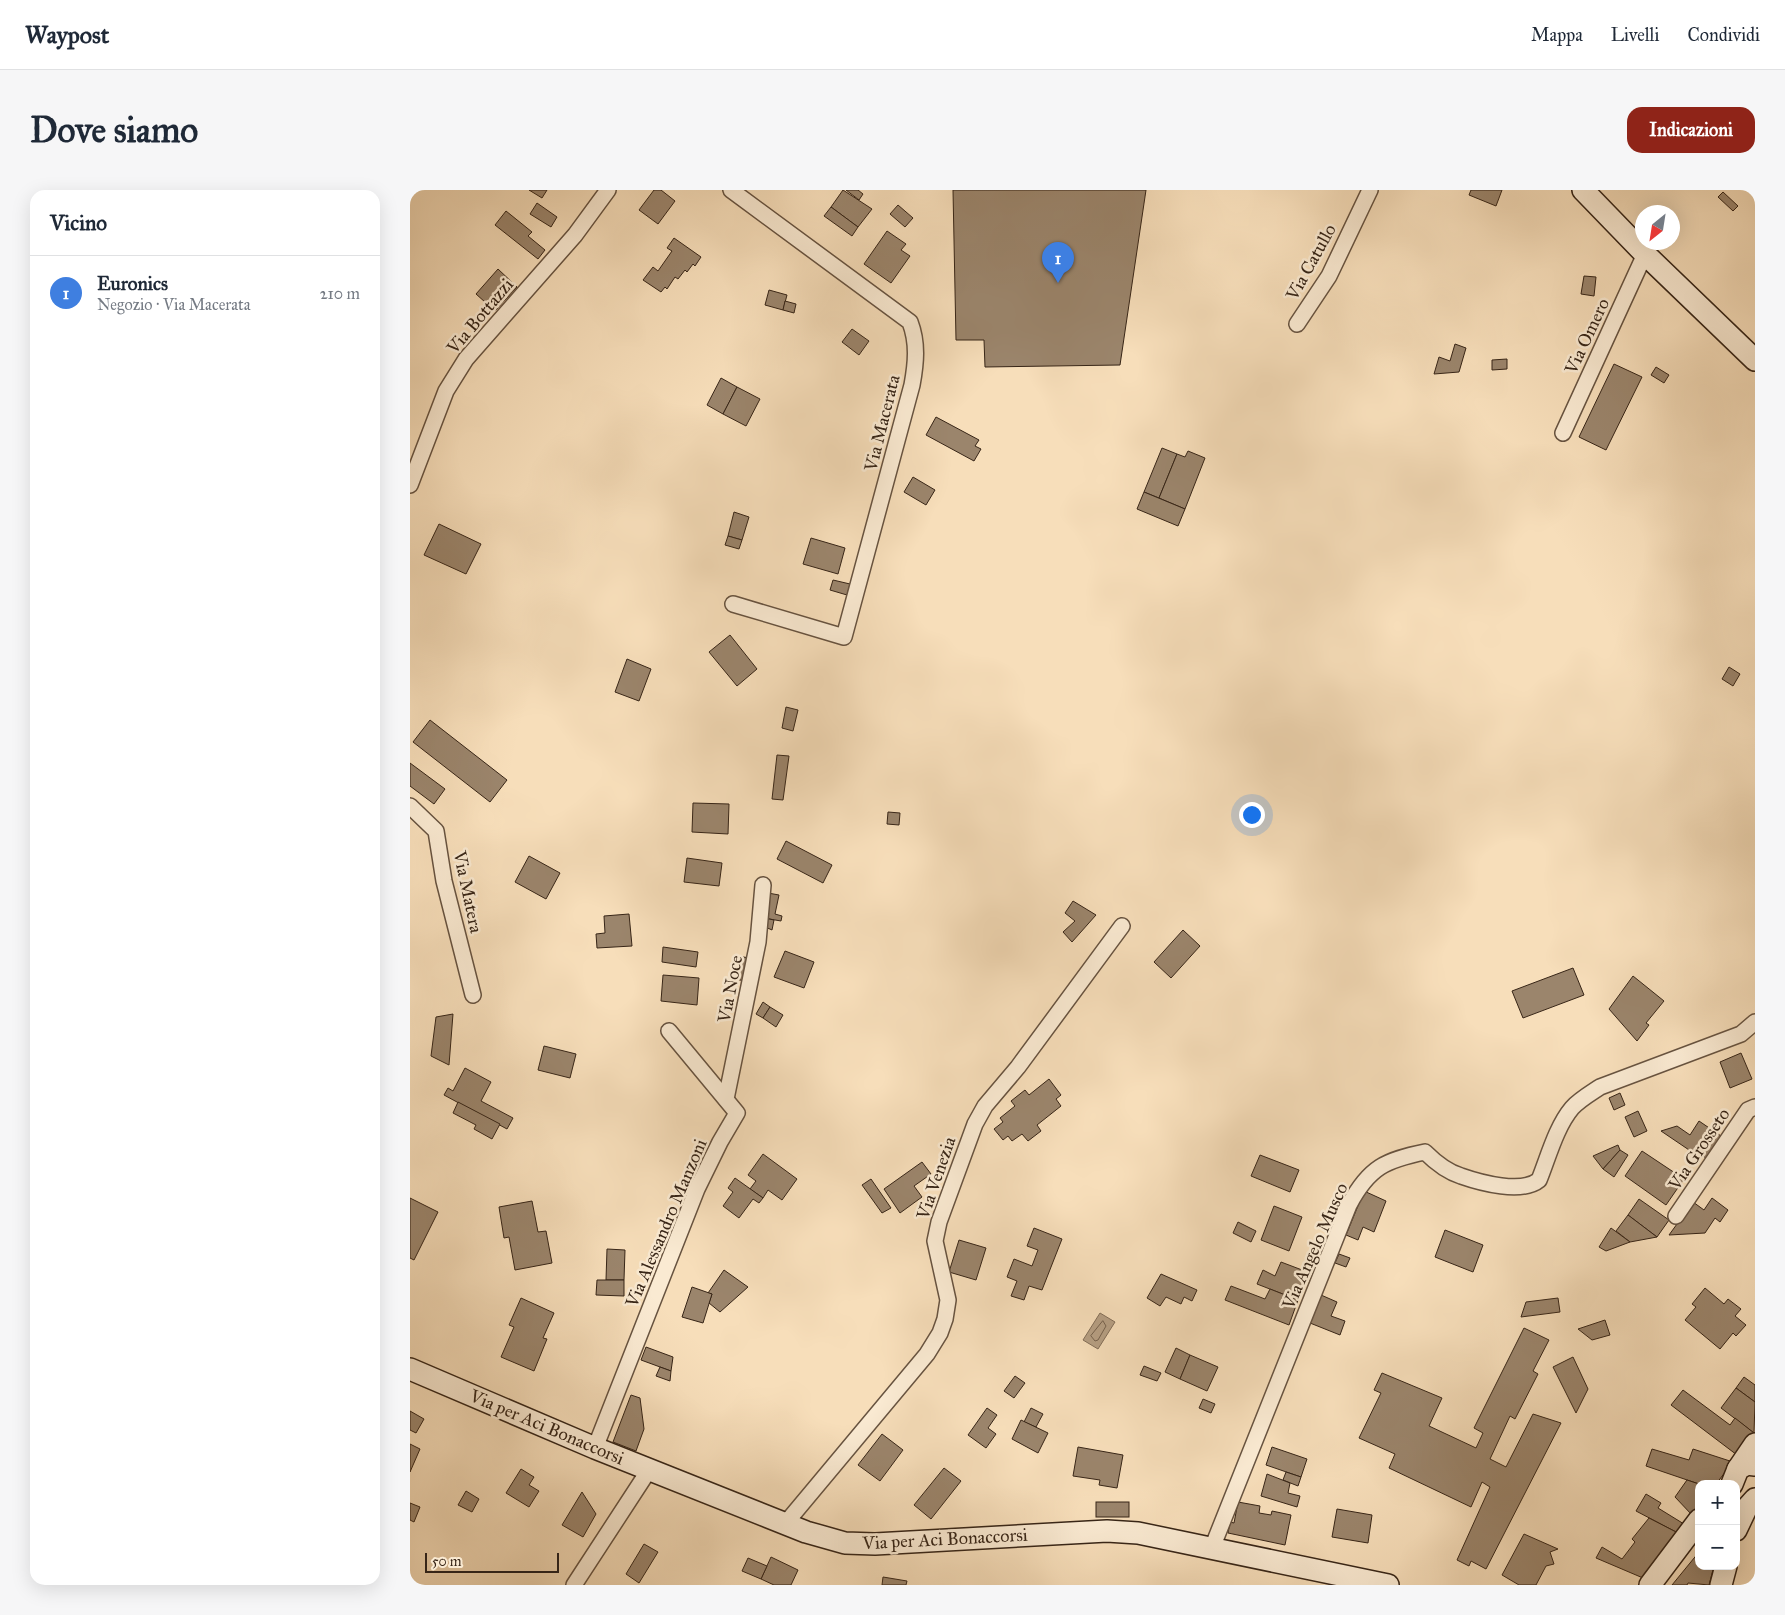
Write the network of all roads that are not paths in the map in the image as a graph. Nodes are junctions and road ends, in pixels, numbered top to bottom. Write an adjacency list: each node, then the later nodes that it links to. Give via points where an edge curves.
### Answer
1 (608, 190): 9 (street, Via Bottazzi, via 575,236 466,359 446,391)
2 (731, 190): 10 (street, Via Macerata, via 910,322 917,359 844,637)
3 (1370, 190): 6 (street, Via Catullo, via 1329,276)
4 (1584, 194): 5 (main road)
5 (1645, 254): 7 (main road); 8 (street, Via Omero)
6 (1297, 324)
7 (1755, 360)
8 (1563, 433)
9 (410, 485)
10 (732, 604)
11 (410, 806): 14 (street, Via Matera, via 436,831 444,881)
12 (763, 884): 17 (street, Via Noce, via 758,942)
13 (1122, 926): 25 (street, Via Venezia, via 975,1124 935,1241 948,1300 940,1333 927,1354)
14 (473, 994)
15 (1755, 1022): 28 (street, Via Angelo Musco, via 1741,1034 1600,1087 1584,1098 1564,1120 1539,1180 1532,1186 1519,1188 1459,1176 1425,1152 1395,1158 1373,1171 1350,1205)
16 (669, 1031): 17 (street, Via Alessandro Manzoni)
17 (726, 1099): 22 (street, Via Alessandro Manzoni, via 737,1114 697,1189)
18 (1755, 1107): 19 (street, Via Grosseto, via 1748,1110)
19 (1676, 1216)
20 (410, 1369): 22 (main road, Via per Aci Bonaccorsi)
21 (1755, 1444): 24 (main road)
22 (595, 1448): 23 (main road, Via per Aci Bonaccorsi)
23 (649, 1470): 25 (main road, Via per Aci Bonaccorsi); 30 (street)
24 (1741, 1485): 27 (main road, via 1746,1509)
25 (785, 1524): 28 (main road, Via per Aci Bonaccorsi, via 845,1543 1107,1531 1138,1533)
26 (1695, 1525): 32 (main road)
27 (1738, 1525)
28 (1212, 1548): 31 (main road, Via per Aci Bonaccorsi)
29 (1725, 1570): 33 (main road)
30 (574, 1585)
31 (1388, 1585)
32 (1650, 1585)
33 (1721, 1585)

